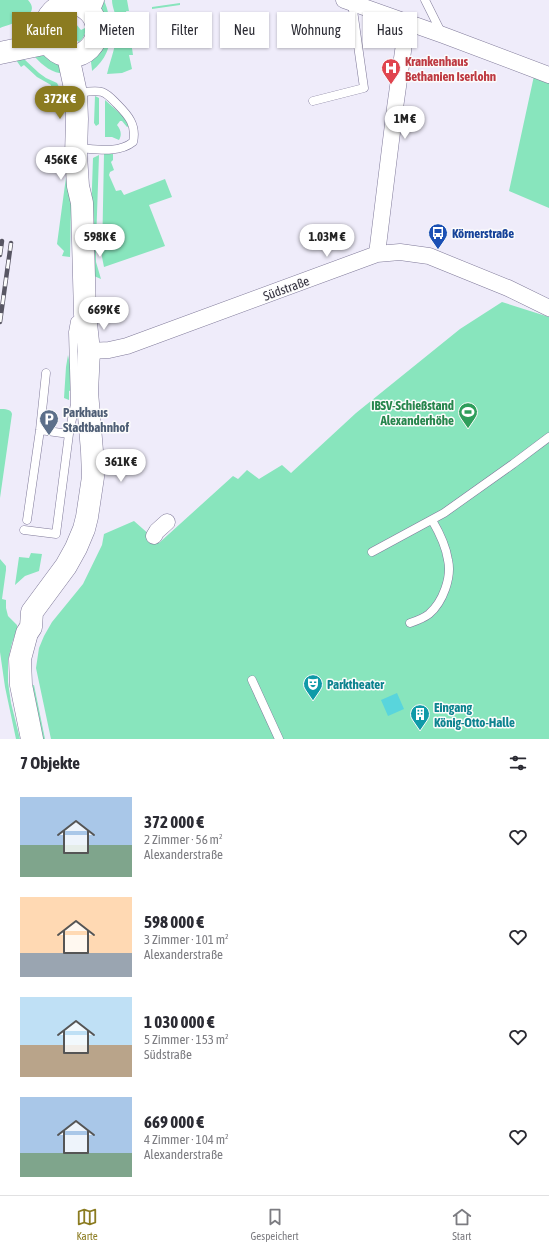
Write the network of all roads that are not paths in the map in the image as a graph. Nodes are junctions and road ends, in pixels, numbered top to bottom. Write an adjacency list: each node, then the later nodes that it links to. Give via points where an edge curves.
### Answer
1 (425, 0): 6 (lane)
2 (348, 1): 4 (street); 13 (lane, via 364,88)
3 (66, 10): 7 (street); 9 (street); 10 (street, via 57,52); 10 (street, via 97,24 97,37 90,48)
4 (378, 12)
5 (417, 26): 6 (street)
6 (443, 35): 11 (street)
7 (0, 42)
8 (403, 48): 15 (street)
9 (0, 53)
10 (76, 55): 12 (street)
11 (549, 75)
12 (83, 92): 14 (street); 14 (lane, via 102,92 106,95 128,114 132,121 134,136 133,142 114,150)
13 (313, 101)
14 (82, 148): 17 (street, via 78,186 82,203)
15 (377, 254): 16 (street, Südstraße, via 400,252 429,256 508,288); 18 (street, Südstraße, via 127,346)
16 (549, 308)
17 (85, 314): 18 (street); 21 (lane, via 75,321 73,332 75,404)
18 (89, 351): 31 (street, via 98,391 104,450 99,522 88,554 78,572 45,617 30,627 27,633 20,659 21,685)
19 (46, 373): 20 (lane)
20 (40, 430): 21 (lane); 23 (lane)
21 (69, 434): 26 (lane, via 56,534)
22 (549, 437): 24 (lane)
23 (27, 520)
24 (432, 520): 28 (lane); 29 (lane, via 441,536 449,561 448,579 443,596 436,607 426,616)
25 (167, 522): 27 (street)
26 (24, 530)
27 (154, 536)
28 (372, 552)
29 (410, 623)
30 (252, 680): 32 (lane)
31 (32, 739)
32 (279, 739)

